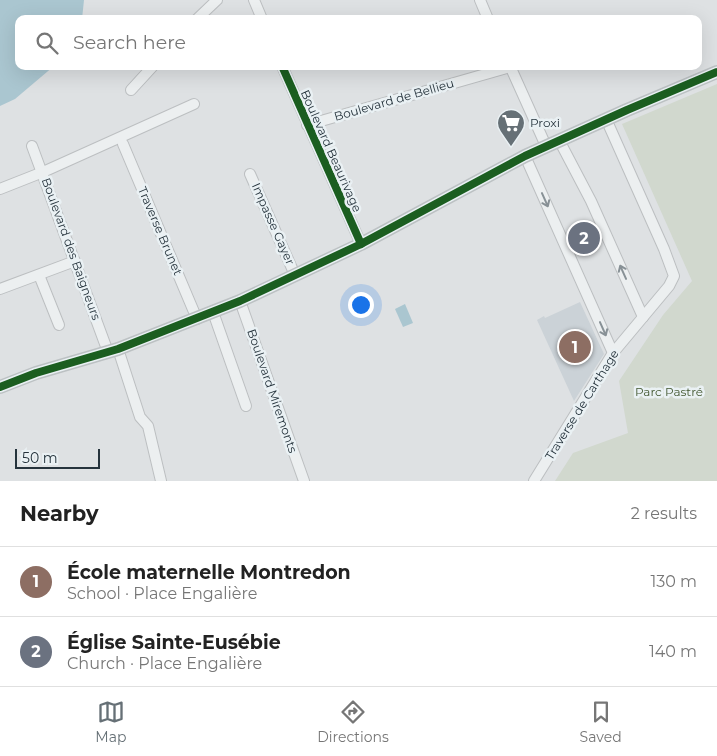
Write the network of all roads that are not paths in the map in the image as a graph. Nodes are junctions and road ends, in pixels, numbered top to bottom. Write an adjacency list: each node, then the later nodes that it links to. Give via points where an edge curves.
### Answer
1 (217, 0): 4 (street)
2 (254, 0): 5 (street)
3 (480, 0): 6 (street)
4 (201, 15)
5 (260, 15)
6 (486, 15)
7 (149, 70): 12 (street)
8 (284, 70): 15 (street, Boulevard Beaurivage)
9 (496, 70): 15 (street, Boulevard de Bellieu)
10 (512, 70): 19 (street)
11 (717, 72): 14 (street)
12 (131, 90)
13 (194, 104): 21 (street)
14 (606, 119): 16 (street); 31 (street, Traverse de Carthage, via 674,276)
15 (307, 125): 24 (street, Boulevard Beaurivage)
16 (560, 140): 19 (street); 31 (street, one-way to 16)
17 (123, 144): 32 (street, Traverse Brunet)
18 (32, 146): 21 (street, Boulevard des Baigneurs)
19 (546, 146): 20 (street)
20 (525, 156): 24 (street); 35 (street, one-way to 35)
21 (43, 172): 23 (street); 25 (street, Boulevard des Baigneurs)
22 (250, 174): 27 (street, Impasse Gayer)
23 (0, 189)
24 (361, 244): 27 (street)
25 (75, 261): 26 (street); 34 (street, Boulevard des Baigneurs)
26 (40, 275): 28 (street); 33 (street)
27 (295, 275): 29 (street)
28 (0, 289)
29 (240, 301): 30 (street); 39 (street, Boulevard Miremonts)
30 (213, 312): 32 (street); 37 (street)
31 (644, 317): 35 (street, Traverse de Carthage)
32 (196, 319): 34 (street)
33 (59, 325)
34 (113, 351): 36 (street); 38 (street, Boulevard des Baigneurs, via 140,417 148,426)
35 (613, 353): 40 (street, Traverse de Carthage)
36 (0, 387)
37 (246, 406)
38 (161, 481)
39 (304, 481)
40 (534, 481)

